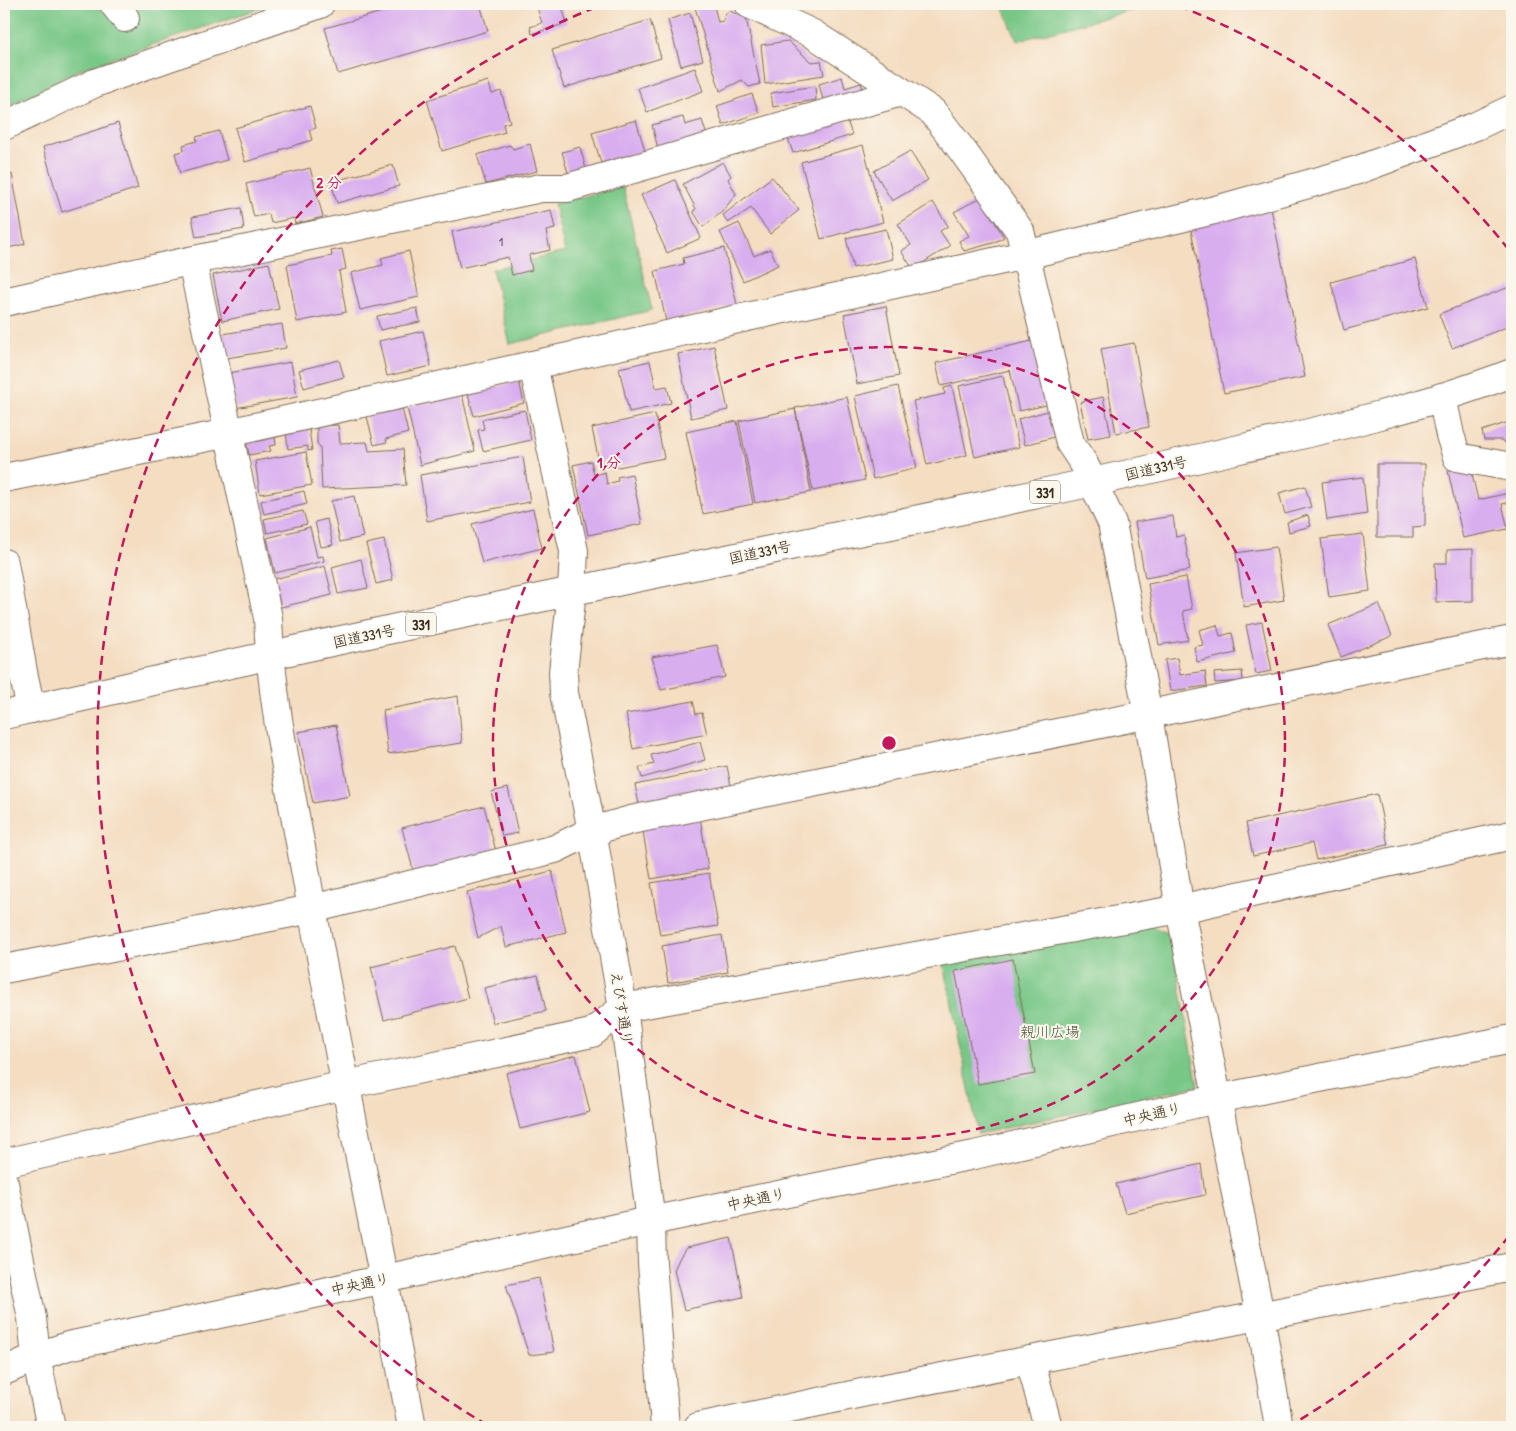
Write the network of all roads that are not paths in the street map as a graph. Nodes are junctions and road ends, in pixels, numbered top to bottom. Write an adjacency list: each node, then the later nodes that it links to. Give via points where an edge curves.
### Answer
1 (320, 4): 5 (main road, via 95,83)
2 (749, 4): 3 (main road, via 813,34)
3 (901, 92): 6 (main road, via 933,112 962,150 1020,231); 7 (main road, via 567,188 541,188)
4 (1512, 110): 6 (main road, via 1358,170 1224,208)
5 (4, 126)
6 (1025, 255): 9 (main road); 15 (main road, via 1070,444)
7 (192, 260): 8 (main road); 12 (main road)
8 (4, 302)
9 (533, 365): 12 (main road); 17 (main road, えびす通り, via 574,550)
10 (1512, 373): 11 (main road, 国道331号 / 331)
11 (1442, 397): 13 (main road, via 1458,457); 15 (main road, 国道331号 / 331, via 1298,436)
12 (228, 432): 14 (main road); 19 (main road, via 268,618)
13 (1512, 467)
14 (4, 478)
15 (1093, 483): 17 (main road, 国道331号 / 331); 22 (main road, via 1112,523)
16 (4, 563): 20 (main road)
17 (572, 592): 19 (main road, 国道331号 / 331); 23 (main road, えびす通り, via 563,672 564,693)
18 (1512, 640): 22 (main road)
19 (269, 656): 20 (main road, 国道331号 / 331); 25 (main road)
20 (31, 709): 21 (main road, 国道331号 / 331)
21 (4, 715)
22 (1148, 715): 23 (main road, via 631,820); 26 (main road)
23 (592, 831): 25 (main road, via 555,849); 28 (main road, えびす通り)
24 (1512, 835): 26 (main road)
25 (312, 908): 27 (main road); 30 (main road)
26 (1180, 909): 28 (main road); 31 (main road)
27 (4, 969)
28 (623, 1008): 30 (main road, via 592,1032); 34 (main road, えびす通り)
29 (1512, 1039): 31 (main road, 中央通り)
30 (345, 1085): 32 (main road); 36 (main road)
31 (1216, 1099): 34 (main road, 中央通り, via 974,1154); 37 (main road)
32 (4, 1163)
33 (4, 1183): 38 (main road, via 32,1318)
34 (651, 1221): 36 (main road, 中央通り); 43 (main road, えびす通り)
35 (1512, 1267): 37 (main road)
36 (385, 1279): 38 (main road, 中央通り, via 68,1346); 42 (main road)
37 (1260, 1315): 39 (main road); 46 (main road)
38 (36, 1357): 40 (main road, 中央通り); 41 (main road)
39 (1030, 1360): 44 (main road); 45 (main road)
40 (4, 1371)
41 (51, 1427)
42 (412, 1427)
43 (664, 1427)
44 (698, 1427)
45 (1048, 1427)
46 (1279, 1427)

